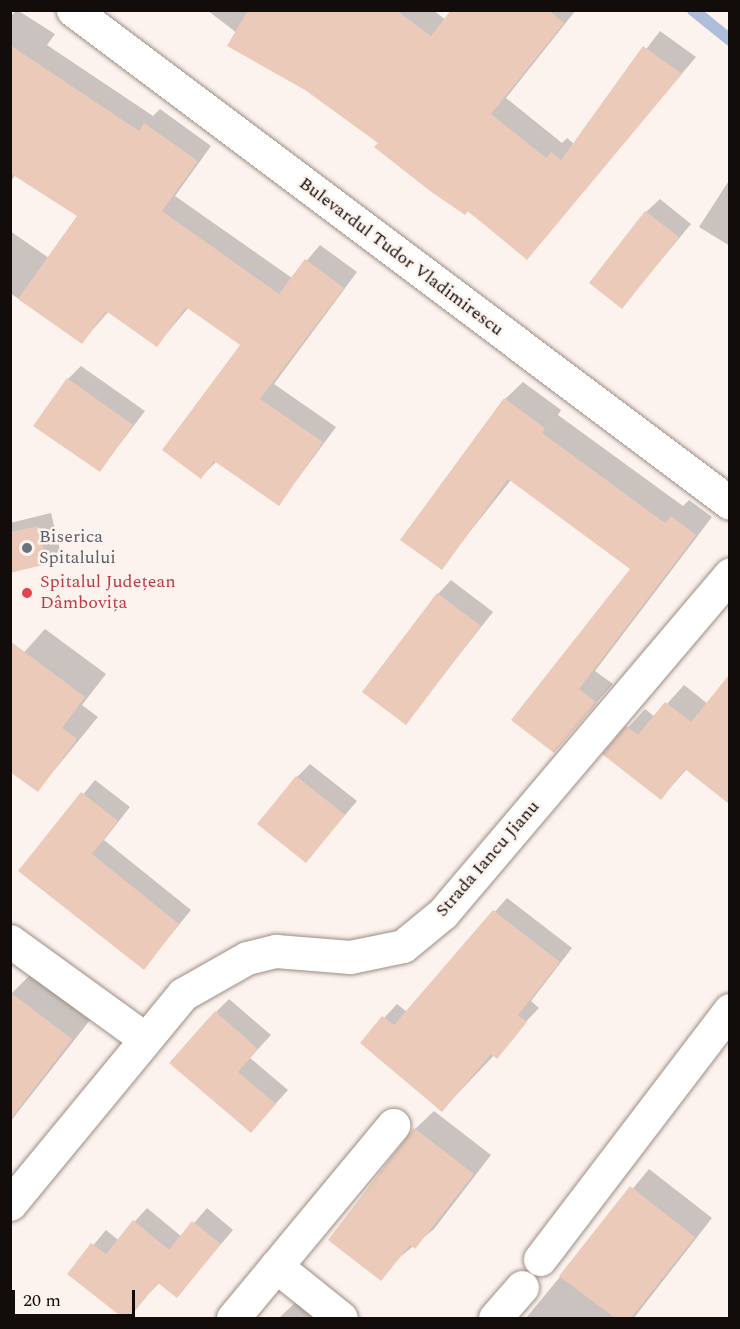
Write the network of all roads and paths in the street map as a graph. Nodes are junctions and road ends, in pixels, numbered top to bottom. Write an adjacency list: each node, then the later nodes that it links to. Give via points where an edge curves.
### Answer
1 (73, 10): 2 (street, Bulevardul Tudor Vladimirescu)
2 (729, 503)
3 (729, 574): 6 (street, Strada Iancu Jianu, via 493,857 443,913 403,946 350,957 276,951 247,958 183,994)
4 (10, 941): 6 (street)
5 (729, 1010): 9 (street)
6 (144, 1038): 8 (street, Strada Iancu Jianu)
7 (393, 1125): 10 (street)
8 (10, 1203)
9 (540, 1259)
10 (276, 1266): 12 (street); 13 (street)
11 (522, 1287): 14 (street)
12 (233, 1318)
13 (341, 1318)
14 (495, 1318)

